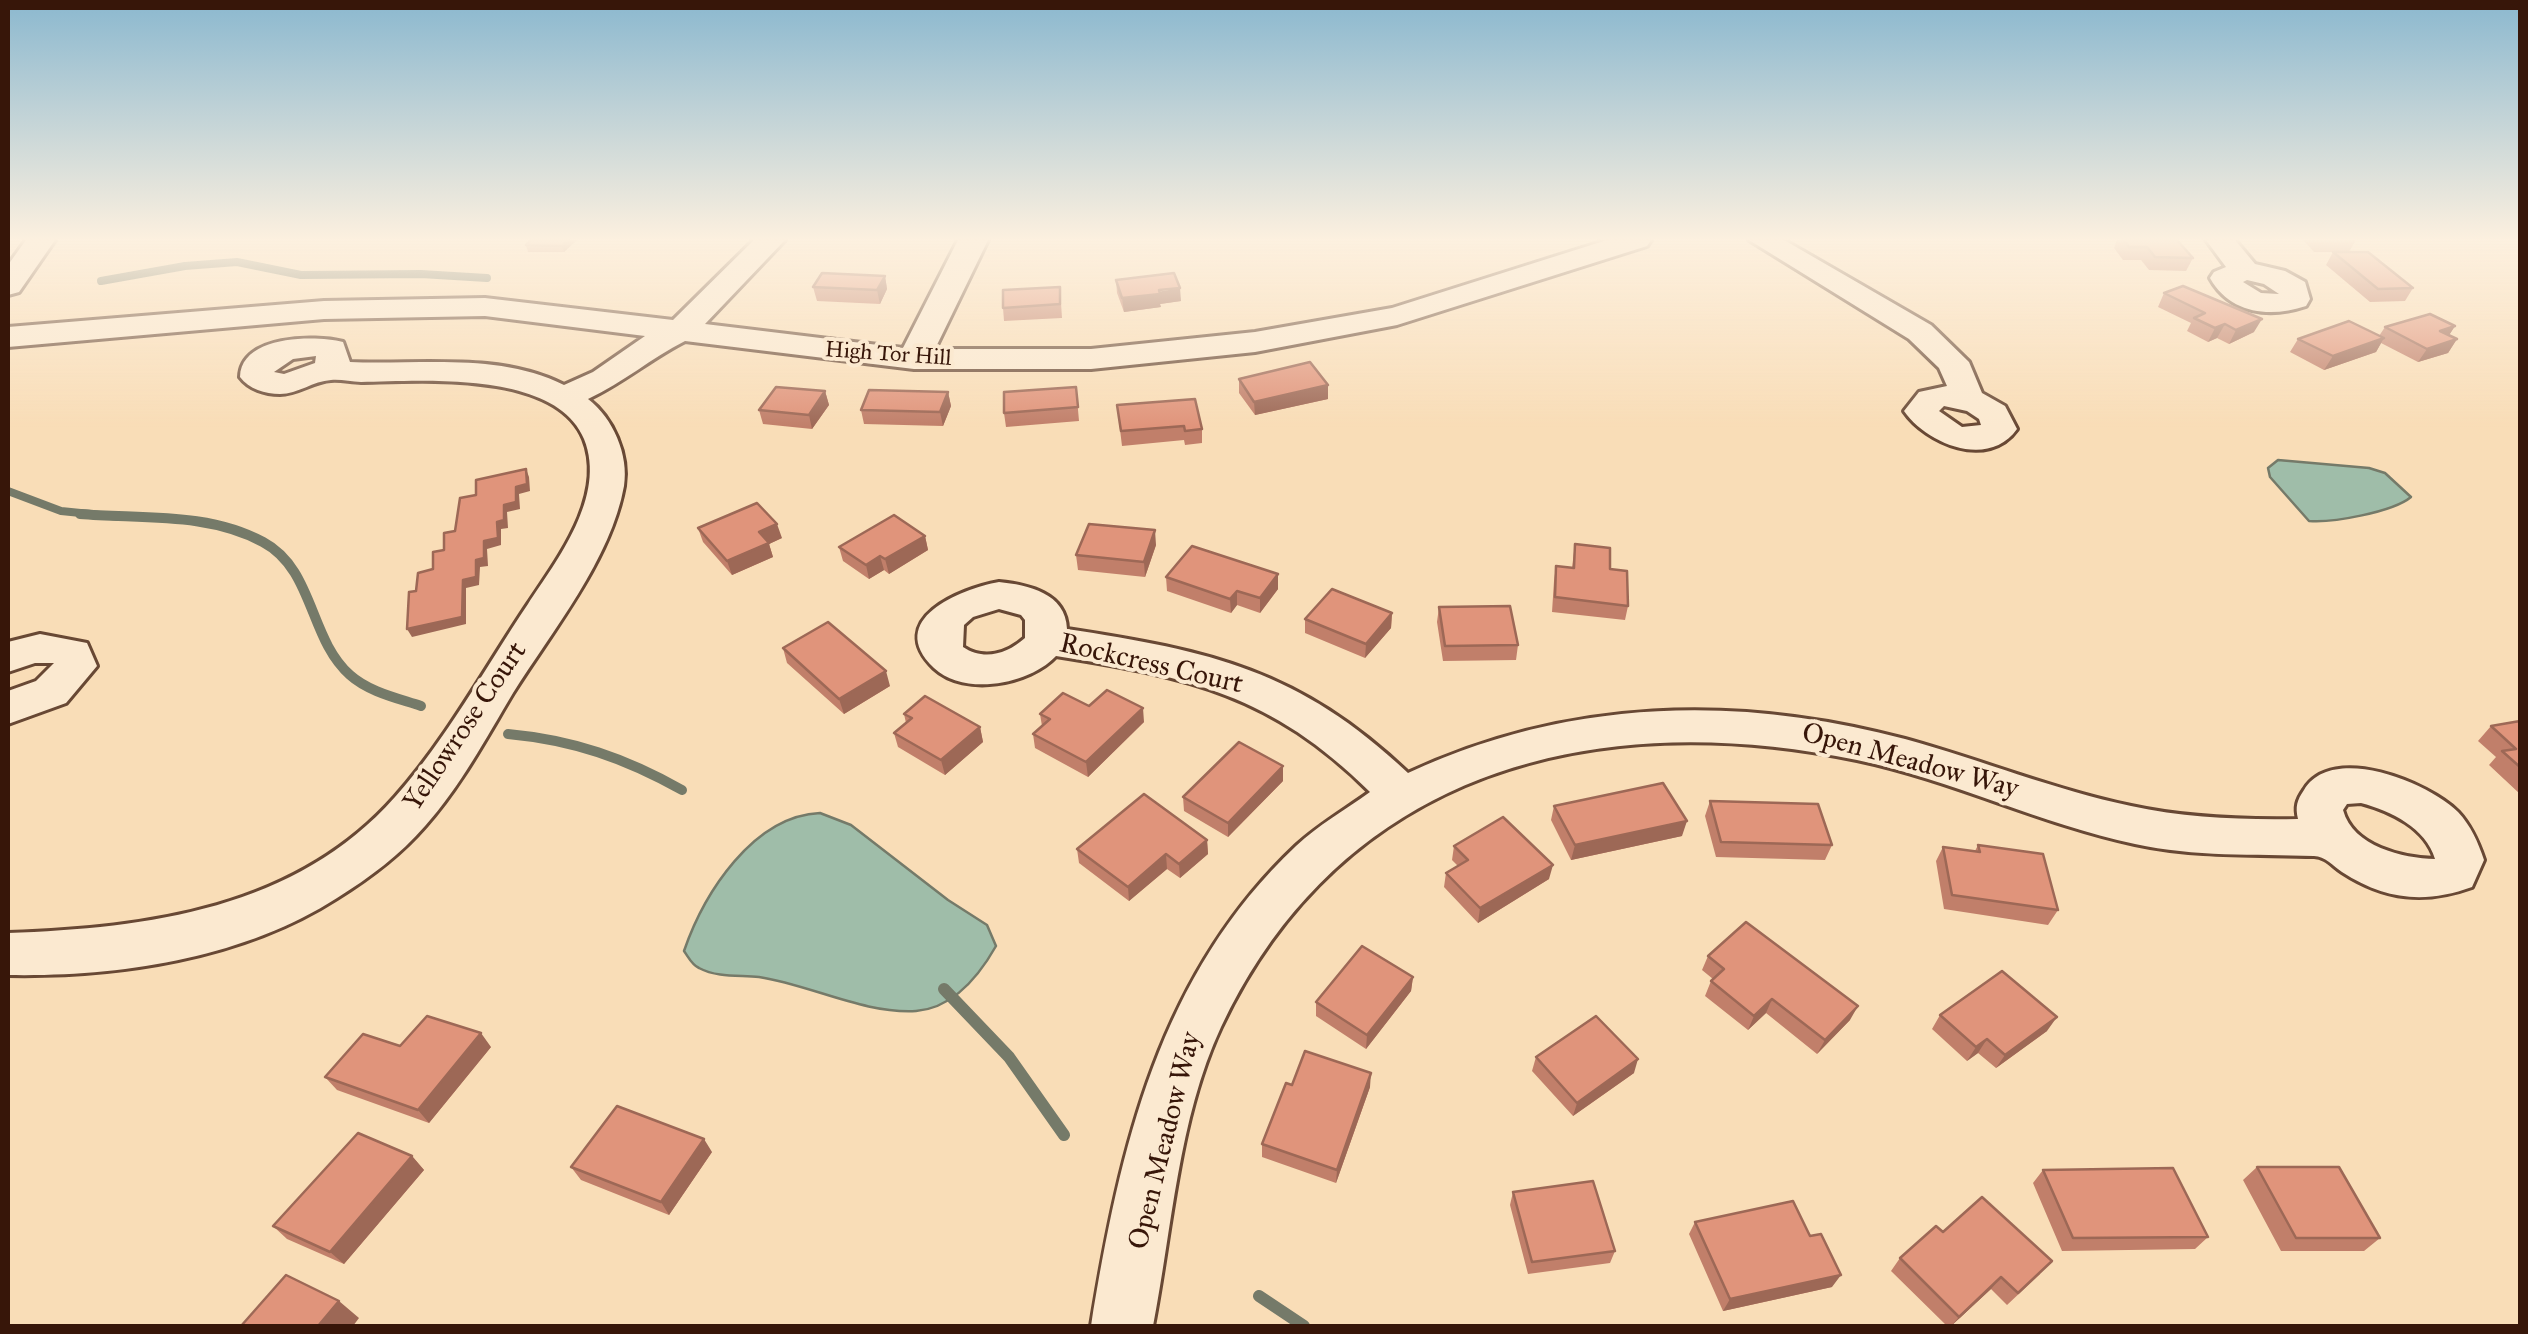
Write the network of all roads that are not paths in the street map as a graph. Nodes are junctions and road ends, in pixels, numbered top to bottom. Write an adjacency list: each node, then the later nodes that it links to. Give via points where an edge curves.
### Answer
1 (709, 302): 5 (street)
2 (942, 302): 7 (street)
3 (1441, 302): 7 (street, High Tor Hill, via 1255,342 1092,358)
4 (1869, 302): 9 (street, via 1942,351 1966,384)
5 (680, 331): 6 (street, High Tor Hill, via 505,309 404,307); 7 (street, High Tor Hill); 10 (street, via 676,354 650,376)
6 (8, 337)
7 (914, 359)
8 (327, 369): 10 (street, via 470,371)
9 (1965, 398)
10 (575, 403): 16 (street, Yellowrose Court, via 602,444 604,509 440,772 402,821 324,881 211,932 47,955)
11 (1046, 640): 14 (street, Rockcress Court, via 1224,676 1267,694 1345,742)
12 (8, 658): 13 (street, via 60,647 72,652 76,666 51,692)
13 (8, 708)
14 (1400, 794): 15 (street, Open Meadow Way, via 1519,745 1576,732 1744,724 1863,745 2146,828 2263,841); 17 (street, Open Meadow Way, via 1351,826 1264,911 1198,1019 1172,1092)
15 (2331, 836)
16 (8, 954)
17 (1122, 1326)

